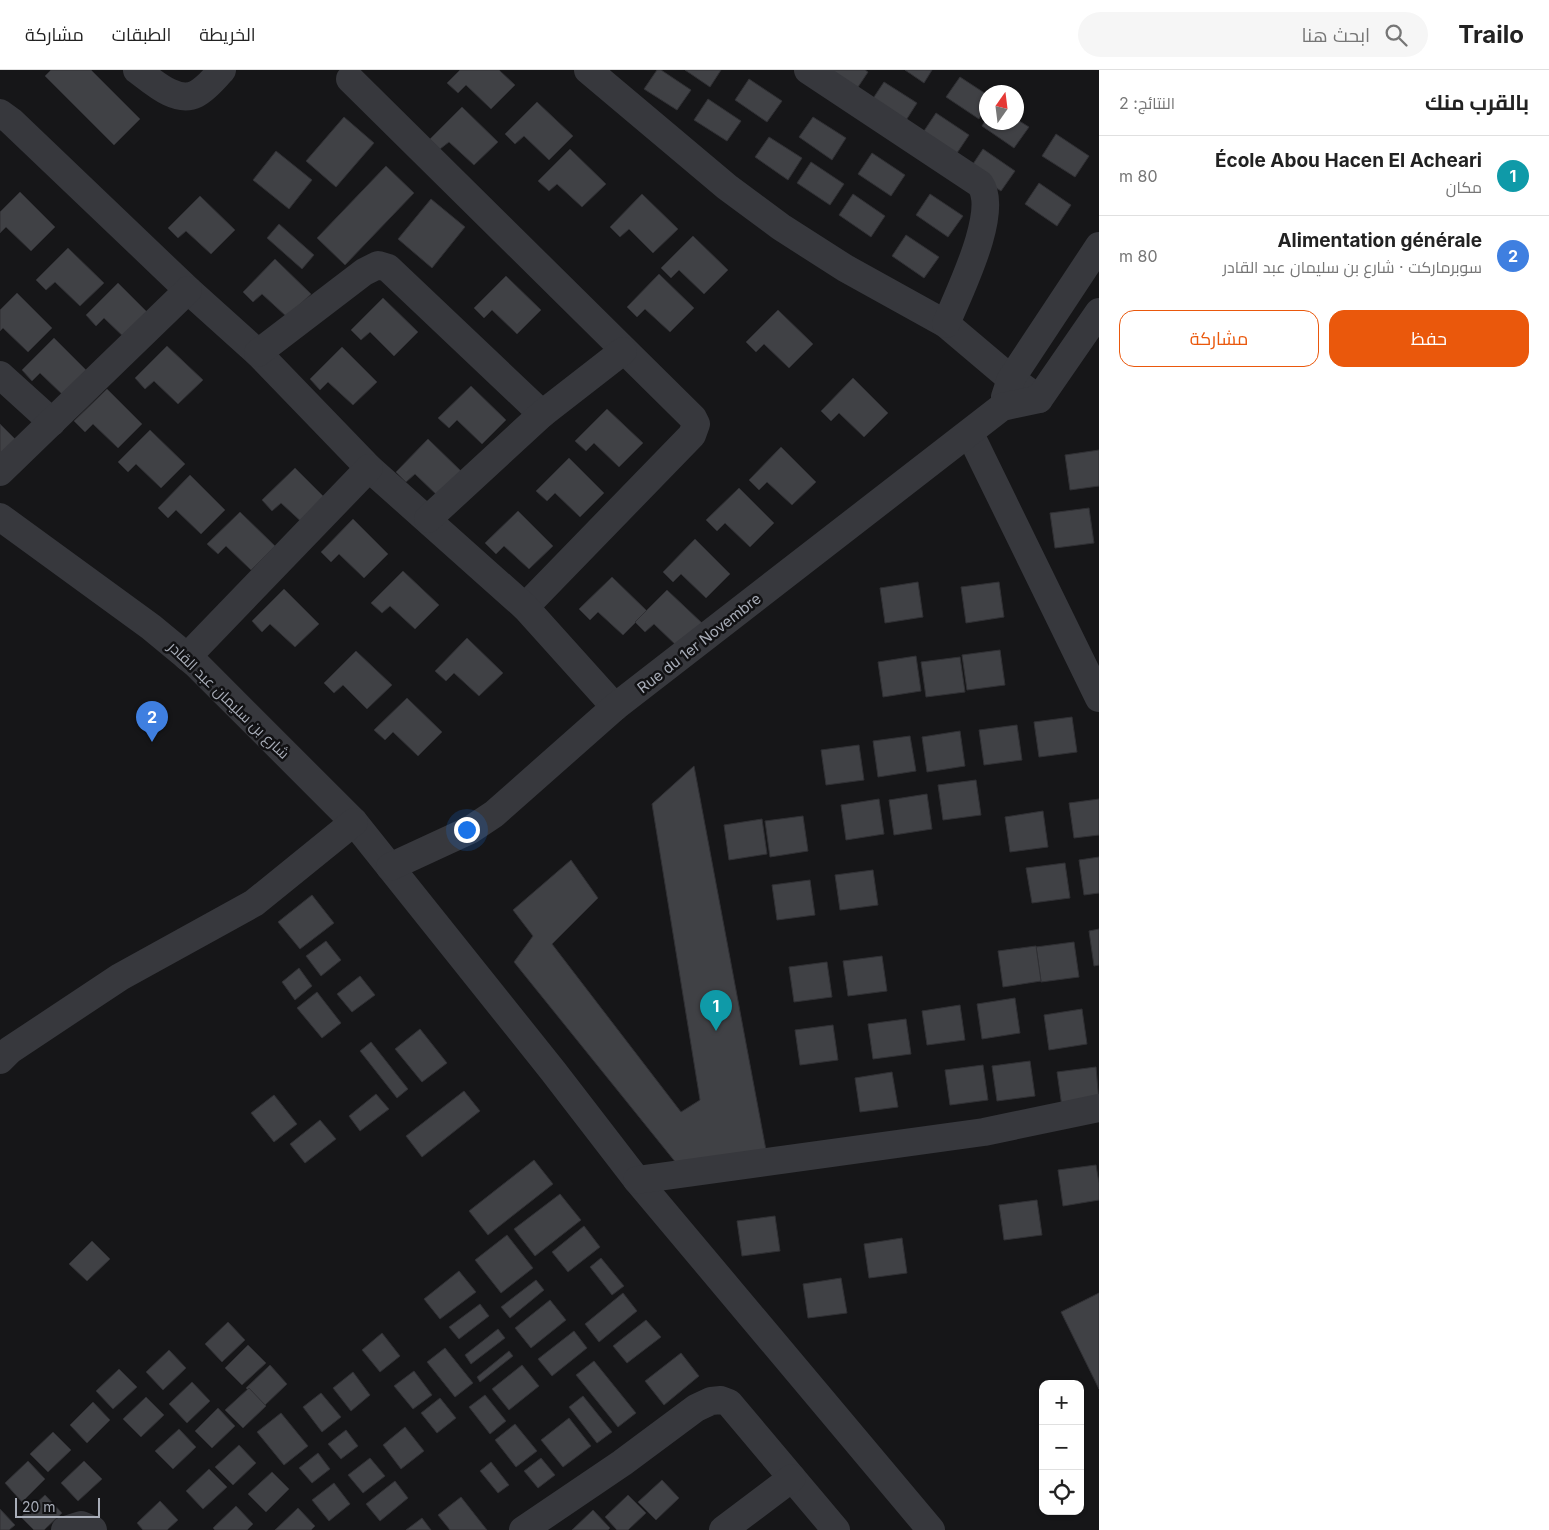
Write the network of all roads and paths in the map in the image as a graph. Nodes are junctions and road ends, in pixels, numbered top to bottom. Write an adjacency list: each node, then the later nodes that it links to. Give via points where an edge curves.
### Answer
1 (137, 70): 2 (street, via 183,97 196,94)
2 (222, 70)
3 (588, 70): 10 (street, via 727,187 782,227 845,268)
4 (808, 70): 10 (street, via 980,184 984,190 986,203 977,250)
5 (350, 79): 11 (street)
6 (0, 113): 8 (street)
7 (1099, 246): 14 (street)
8 (188, 290): 12 (street); 18 (street)
9 (1099, 312): 15 (street)
10 (946, 324): 14 (street)
11 (623, 351): 17 (street); 24 (street, via 694,418 696,429)
12 (258, 353): 17 (street, via 364,272 378,265 388,268); 20 (street)
13 (0, 375): 18 (street)
14 (1011, 379): 15 (street); 16 (street)
15 (1039, 399): 16 (street)
16 (1002, 407): 19 (street, Rue du 1er Novembre)
17 (542, 414): 23 (street)
18 (52, 422): 21 (street)
19 (970, 434): 26 (street); 27 (street, Rue du 1er Novembre)
20 (369, 468): 23 (street); 25 (street)
21 (0, 472)
22 (0, 517): 25 (street, شارع بن سليمان عبد القادر)
23 (428, 519): 24 (street)
24 (526, 607): 27 (street)
25 (187, 657): 28 (street, شارع بن سليمان عبد القادر)
26 (1099, 698)
27 (615, 707): 29 (street, Rue du 1er Novembre, via 494,814 470,830)
28 (354, 822): 29 (street, شارع بن سليمان عبد القادر); 30 (street, via 254,903 120,977 10,1050)
29 (390, 867): 32 (street, شارع بن سليمان عبد القادر)
30 (0, 1060)
31 (1099, 1108): 32 (street, via 984,1132)
32 (637, 1180): 39 (street, شارع بن سليمان عبد القادر)
33 (792, 1478): 36 (street, via 729,1403 711,1401 696,1408); 37 (street); 38 (street)
34 (65, 1530): 35 (street, via 81,1525)
35 (93, 1530)
36 (523, 1530)
37 (723, 1530)
38 (836, 1530)
39 (931, 1530)

